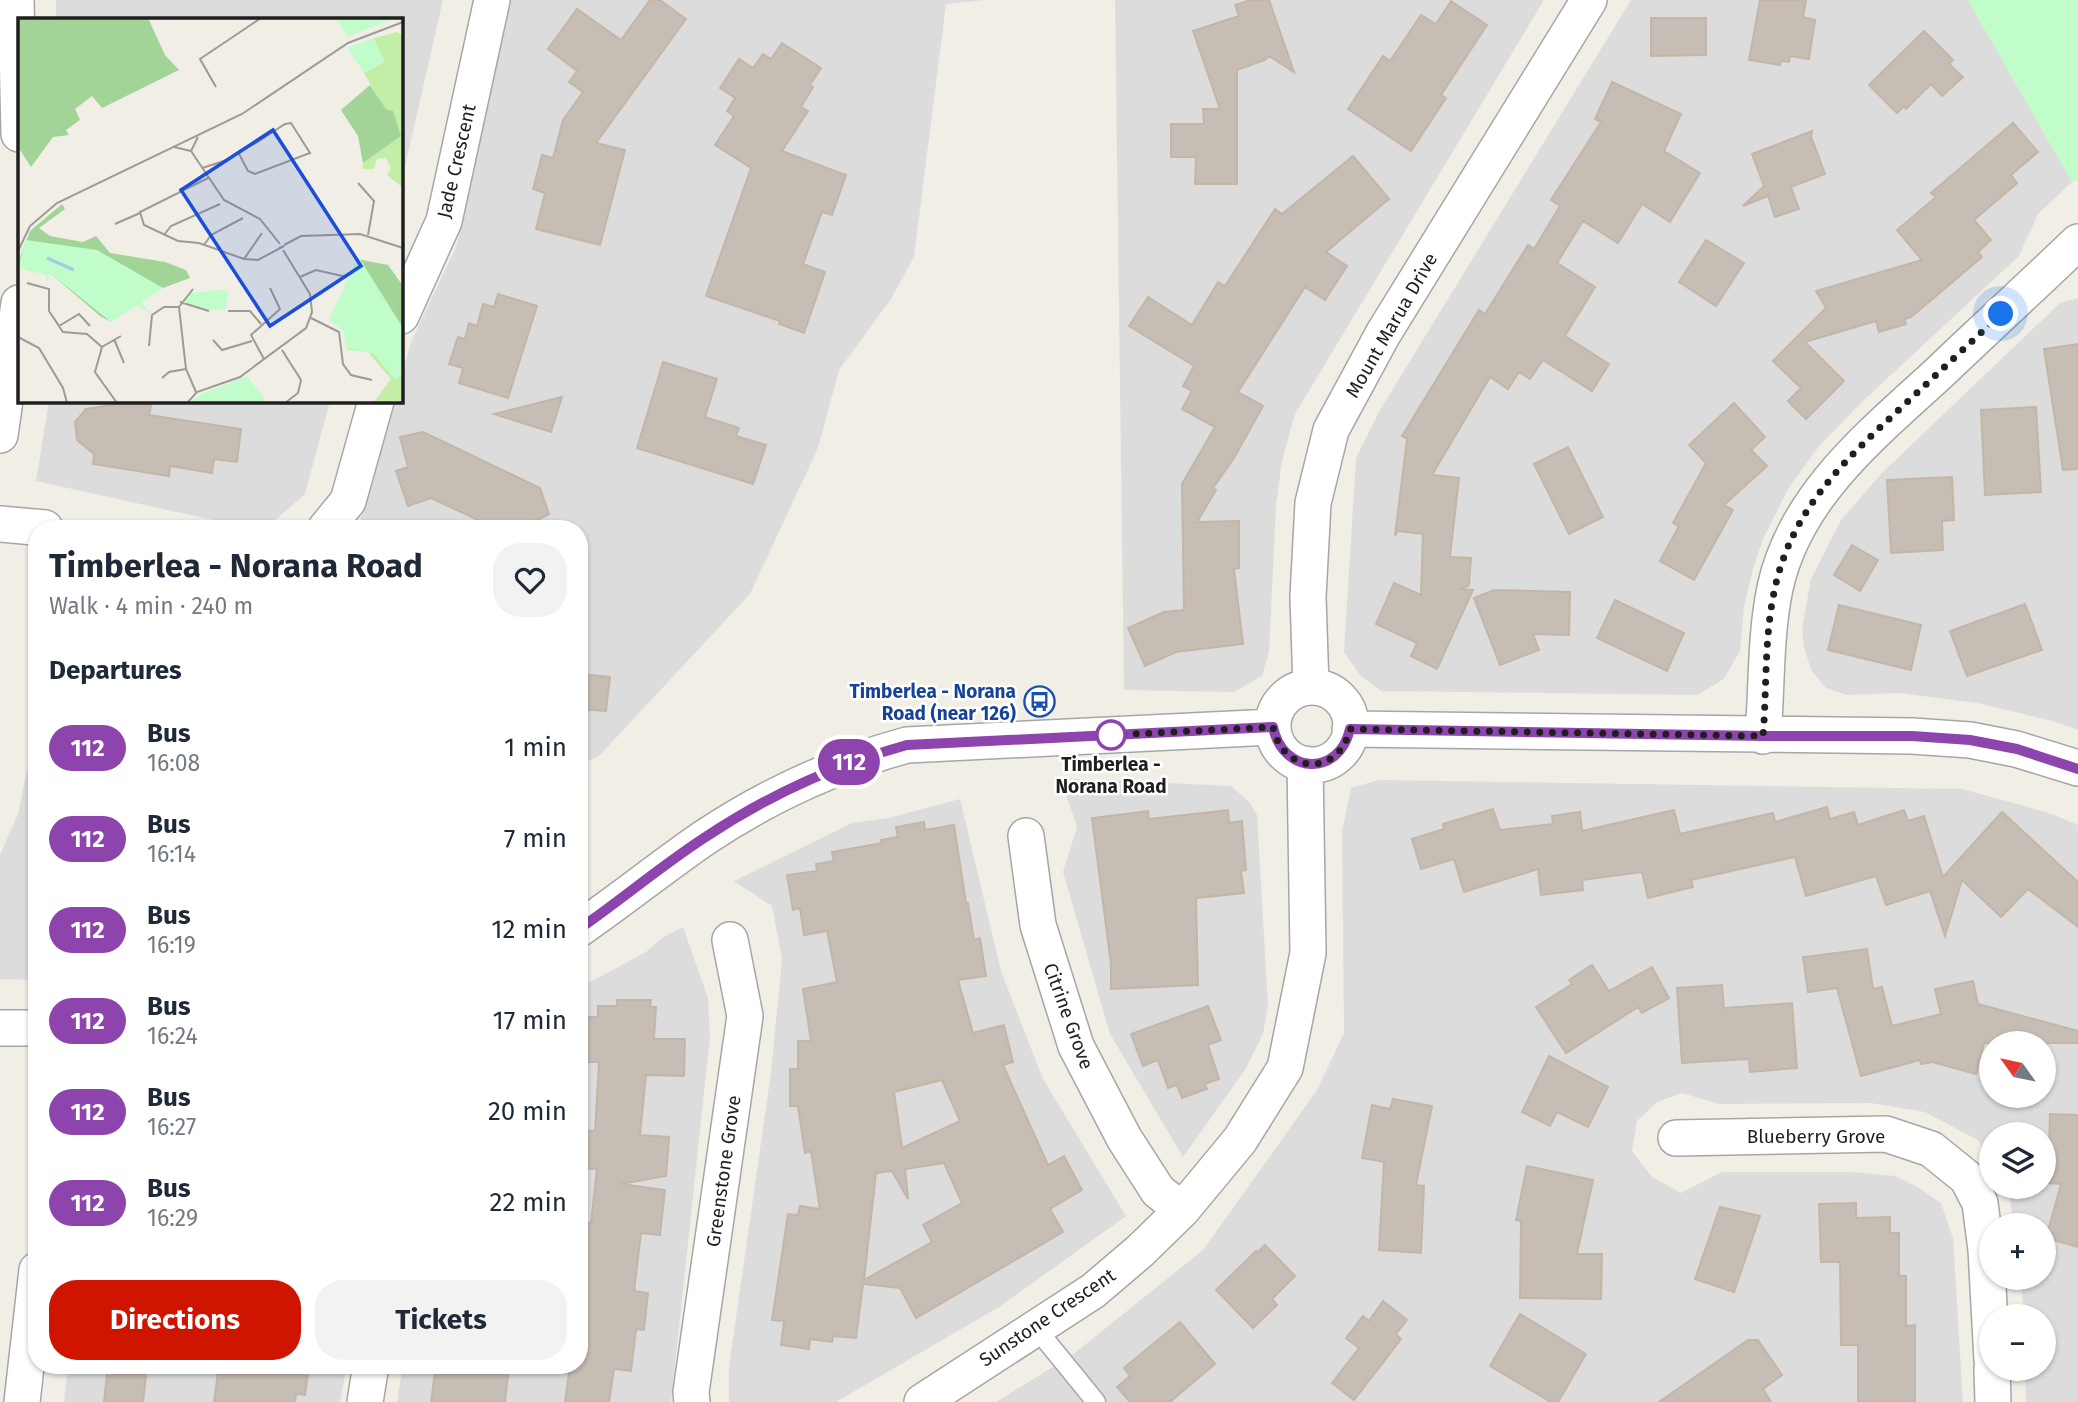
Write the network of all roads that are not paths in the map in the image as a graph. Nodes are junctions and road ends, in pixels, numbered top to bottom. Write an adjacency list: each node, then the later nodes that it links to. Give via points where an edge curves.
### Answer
1 (16, 0): 4 (street)
2 (492, 0): 7 (street, Jade Crescent, via 444,221)
3 (1589, 0): 13 (street, Mount Marua Drive, via 1382,334 1331,430 1313,503 1308,597)
4 (18, 89)
5 (2078, 242): 16 (street, via 1867,440 1829,479 1803,517 1775,588)
6 (18, 310): 9 (street)
7 (402, 314)
8 (376, 402): 10 (street, via 348,501)
9 (0, 435)
10 (333, 520)
11 (0, 524): 12 (street)
12 (28, 526)
13 (1311, 687): 14 (street, via 1299,689 1280,704); 15 (street, via 1324,688 1344,704)
14 (1273, 727): 17 (street, via 1282,751); 20 (street, via 907,745 866,756 758,805)
15 (1350, 729): 16 (street); 17 (street, via 1348,741 1330,760)
16 (1763, 736): 18 (street, via 1970,740)
17 (1305, 764): 25 (street, Sunstone Crescent, via 1308,953 1285,1068 1240,1140)
18 (2078, 768)
19 (1026, 836): 25 (street, Citrine Grove, via 1038,925 1076,1046 1124,1138 1158,1191)
20 (588, 922)
21 (730, 940): 33 (street, Greenstone Grove, via 745,1016)
22 (0, 1028): 23 (street)
23 (28, 1028)
24 (1676, 1138): 26 (street, Blueberry Grove, via 1886,1134 1931,1149 1967,1178 1980,1202)
25 (1182, 1210): 27 (street, Sunstone Crescent, via 1093,1291)
26 (1989, 1304)
27 (1035, 1327): 34 (street, Sunstone Crescent); 35 (lane)
28 (28, 1349): 31 (street)
29 (370, 1374): 32 (street)
30 (1992, 1381): 36 (street)
31 (22, 1402)
32 (365, 1402)
33 (692, 1402)
34 (922, 1402)
35 (1096, 1402)
36 (1993, 1402)

